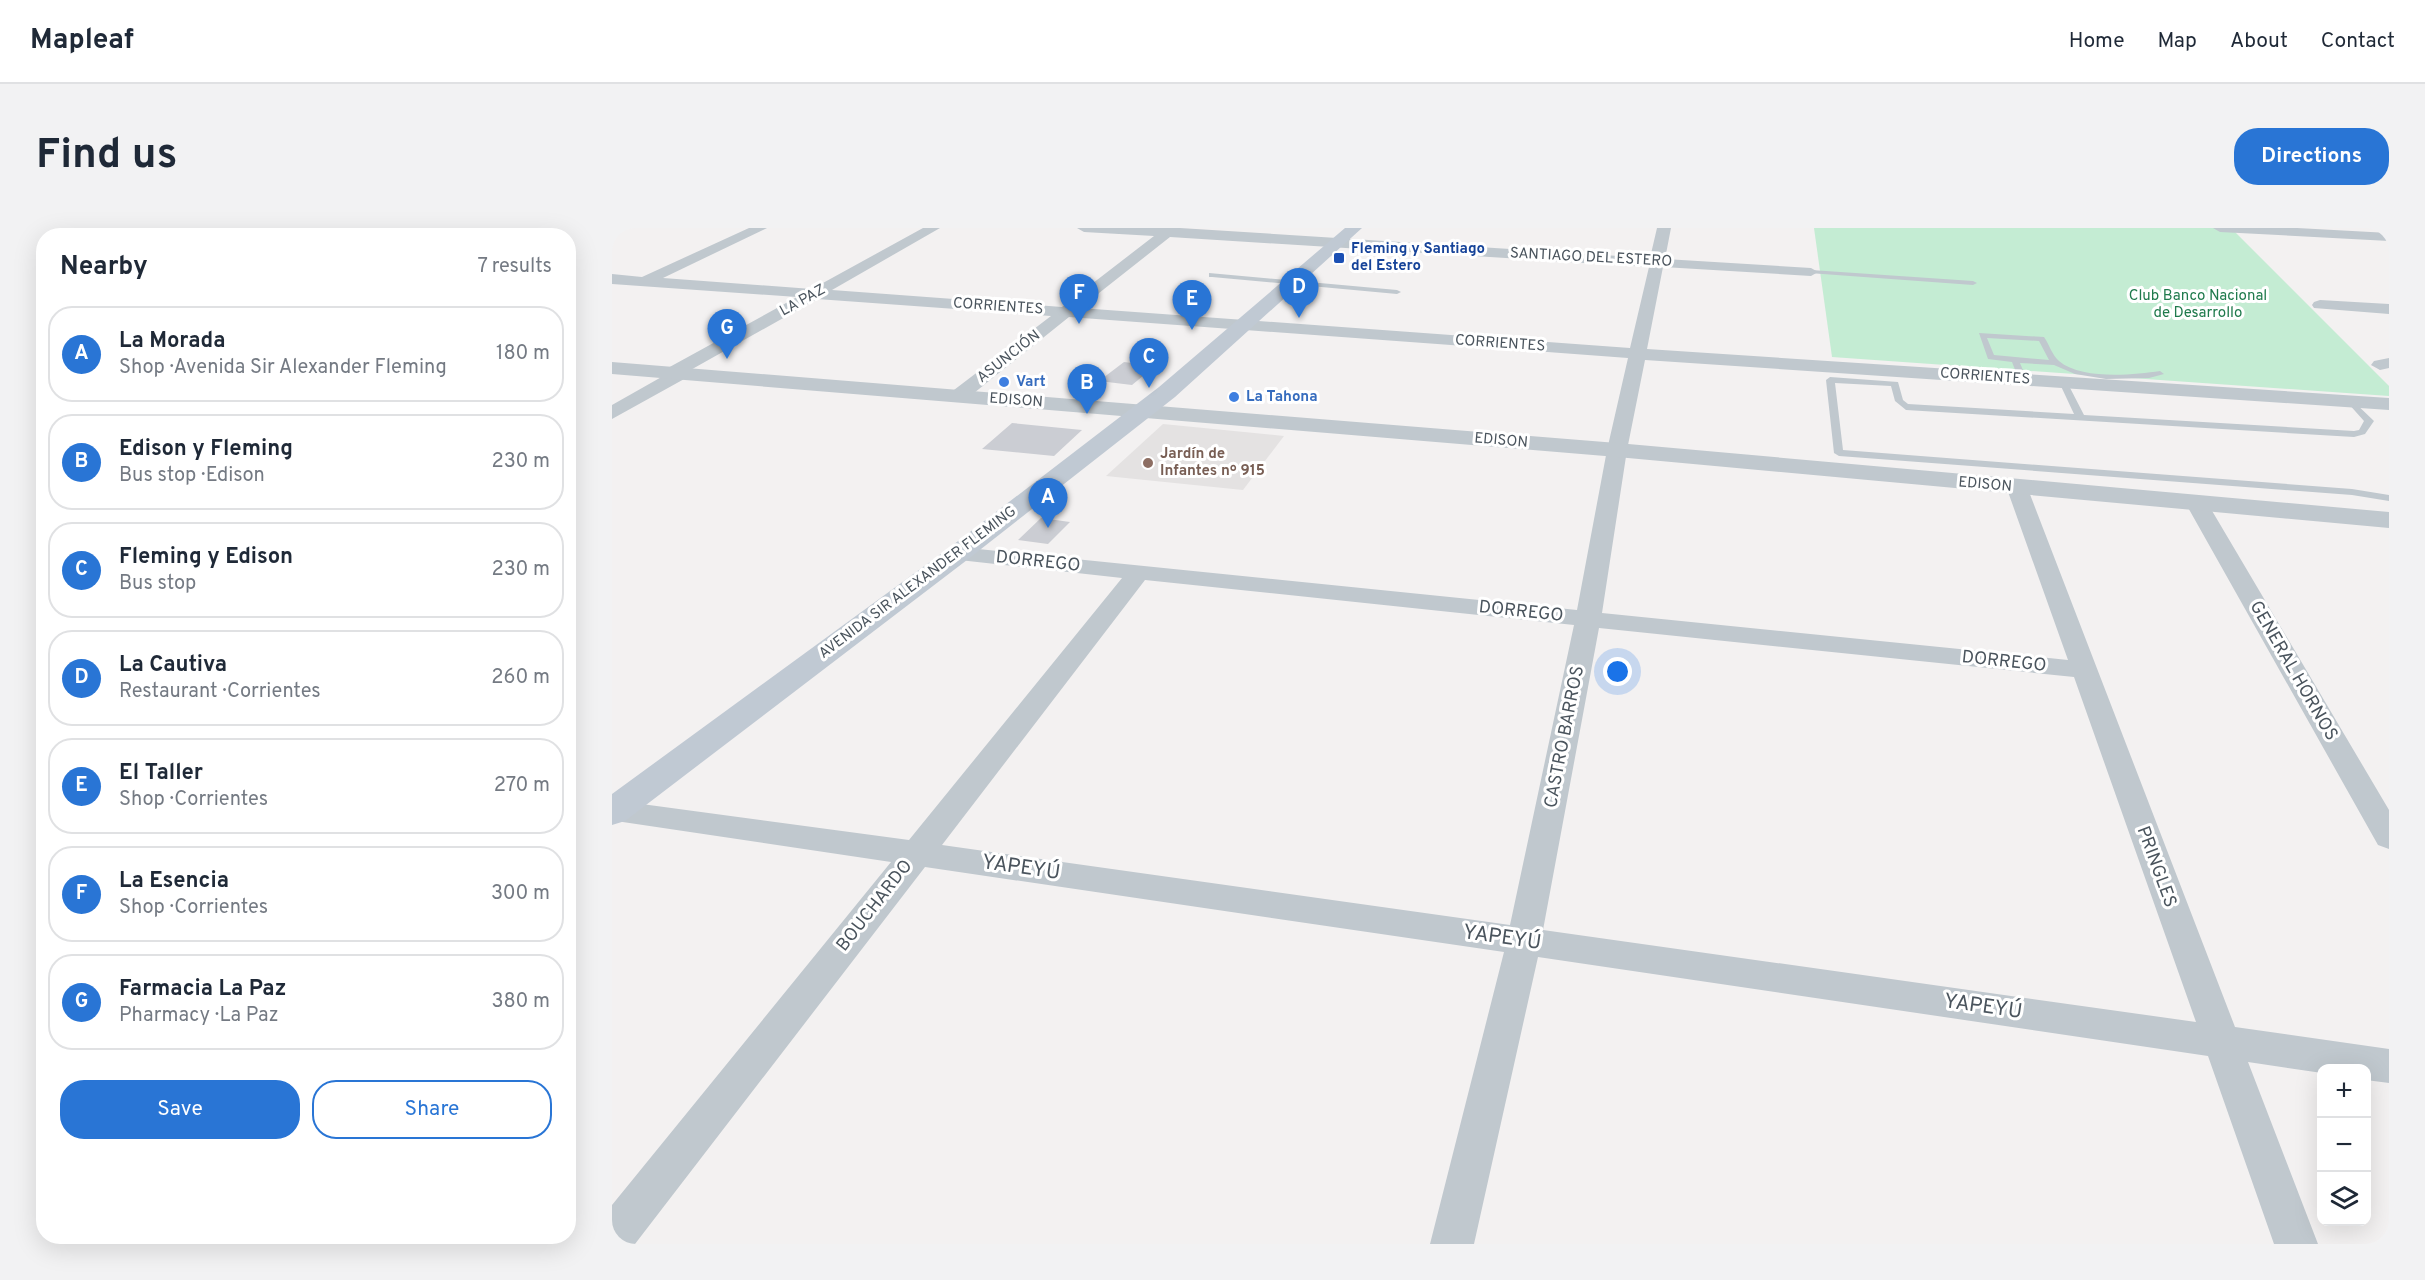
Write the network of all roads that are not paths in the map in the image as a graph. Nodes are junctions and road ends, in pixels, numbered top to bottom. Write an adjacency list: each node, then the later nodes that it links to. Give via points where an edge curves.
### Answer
1 (760, 228): 14 (street)
2 (933, 228): 18 (street, LA PAZ)
3 (1084, 228): 7 (street, SANTIAGO DEL ESTERO)
4 (1354, 228): 9 (main road, AVENIDA SIR ALEXANDER FLEMING)
5 (1664, 228): 10 (street, CASTRO BARROS)
6 (2220, 228): 8 (street)
7 (1170, 230): 9 (street, SANTIAGO DEL ESTERO); 22 (street, ASUNCIÓN)
8 (2389, 237)
9 (1338, 243): 10 (street, SANTIAGO DEL ESTERO); 15 (main road, AVENIDA SIR ALEXANDER FLEMING)
10 (1656, 262): 11 (street, SANTIAGO DEL ESTERO); 24 (street, CASTRO BARROS)
11 (1811, 272): 16 (lane)
12 (1212, 275): 15 (lane)
13 (612, 279): 14 (street, CORRIENTES)
14 (644, 281): 18 (street, CORRIENTES); 19 (street)
15 (1293, 283): 17 (lane); 23 (main road, AVENIDA SIR ALEXANDER FLEMING)
16 (1973, 283)
17 (1396, 292)
18 (815, 294): 22 (street, CORRIENTES); 28 (street, LA PAZ)
19 (612, 296)
20 (2319, 305): 21 (street)
21 (2389, 309)
22 (1066, 312): 23 (street, CORRIENTES); 32 (street, ASUNCIÓN)
23 (1245, 325): 24 (street, CORRIENTES); 35 (main road, AVENIDA SIR ALEXANDER FLEMING)
24 (1637, 354): 30 (street, CORRIENTES); 38 (street, CASTRO BARROS)
25 (2015, 360): 26 (lane); 26 (lane, via 1991,357 1982,335 2041,339); 30 (lane)
26 (2055, 363): 29 (lane, via 2082,374 2139,378)
27 (612, 368): 28 (street, EDISON)
28 (676, 373): 32 (street, EDISON); 36 (street, LA PAZ)
29 (2160, 374)
30 (2023, 380): 31 (street, CORRIENTES)
31 (2063, 382): 33 (street, CORRIENTES); 37 (lane)
32 (957, 397): 35 (street, EDISON)
33 (2351, 402): 34 (street, CORRIENTES); 37 (lane, via 2369,422 2362,432 2354,434)
34 (2389, 404)
35 (1142, 410): 38 (street, EDISON); 43 (main road, AVENIDA SIR ALEXANDER FLEMING)
36 (612, 413)
37 (2080, 417): 40 (lane, via 1906,406 1899,401 1895,384 1830,380 1839,453)
38 (1617, 450): 39 (street, EDISON); 45 (street, CASTRO BARROS)
39 (2018, 489): 41 (street, EDISON); 46 (street, PRINGLES)
40 (2389, 498)
41 (2197, 504): 42 (street, EDISON); 48 (street, GENERAL HORNOS)
42 (2389, 520)
43 (957, 554): 44 (street, DORREGO); 47 (main road, AVENIDA SIR ALEXANDER FLEMING)
44 (1139, 573): 45 (street, DORREGO); 49 (street, BOUCHARDO)
45 (1588, 619): 46 (street, DORREGO); 50 (street, CASTRO BARROS)
46 (2084, 670): 51 (street, PRINGLES)
47 (614, 811): 49 (street, YAPEYÚ)
48 (2389, 837)
49 (917, 853): 50 (street, YAPEYÚ); 53 (street, BOUCHARDO)
50 (1524, 941): 51 (street, YAPEYÚ); 54 (street, CASTRO BARROS)
51 (2220, 1041): 52 (street, YAPEYÚ); 55 (street, PRINGLES)
52 (2389, 1066)
53 (612, 1239)
54 (1452, 1244)
55 (2296, 1244)

